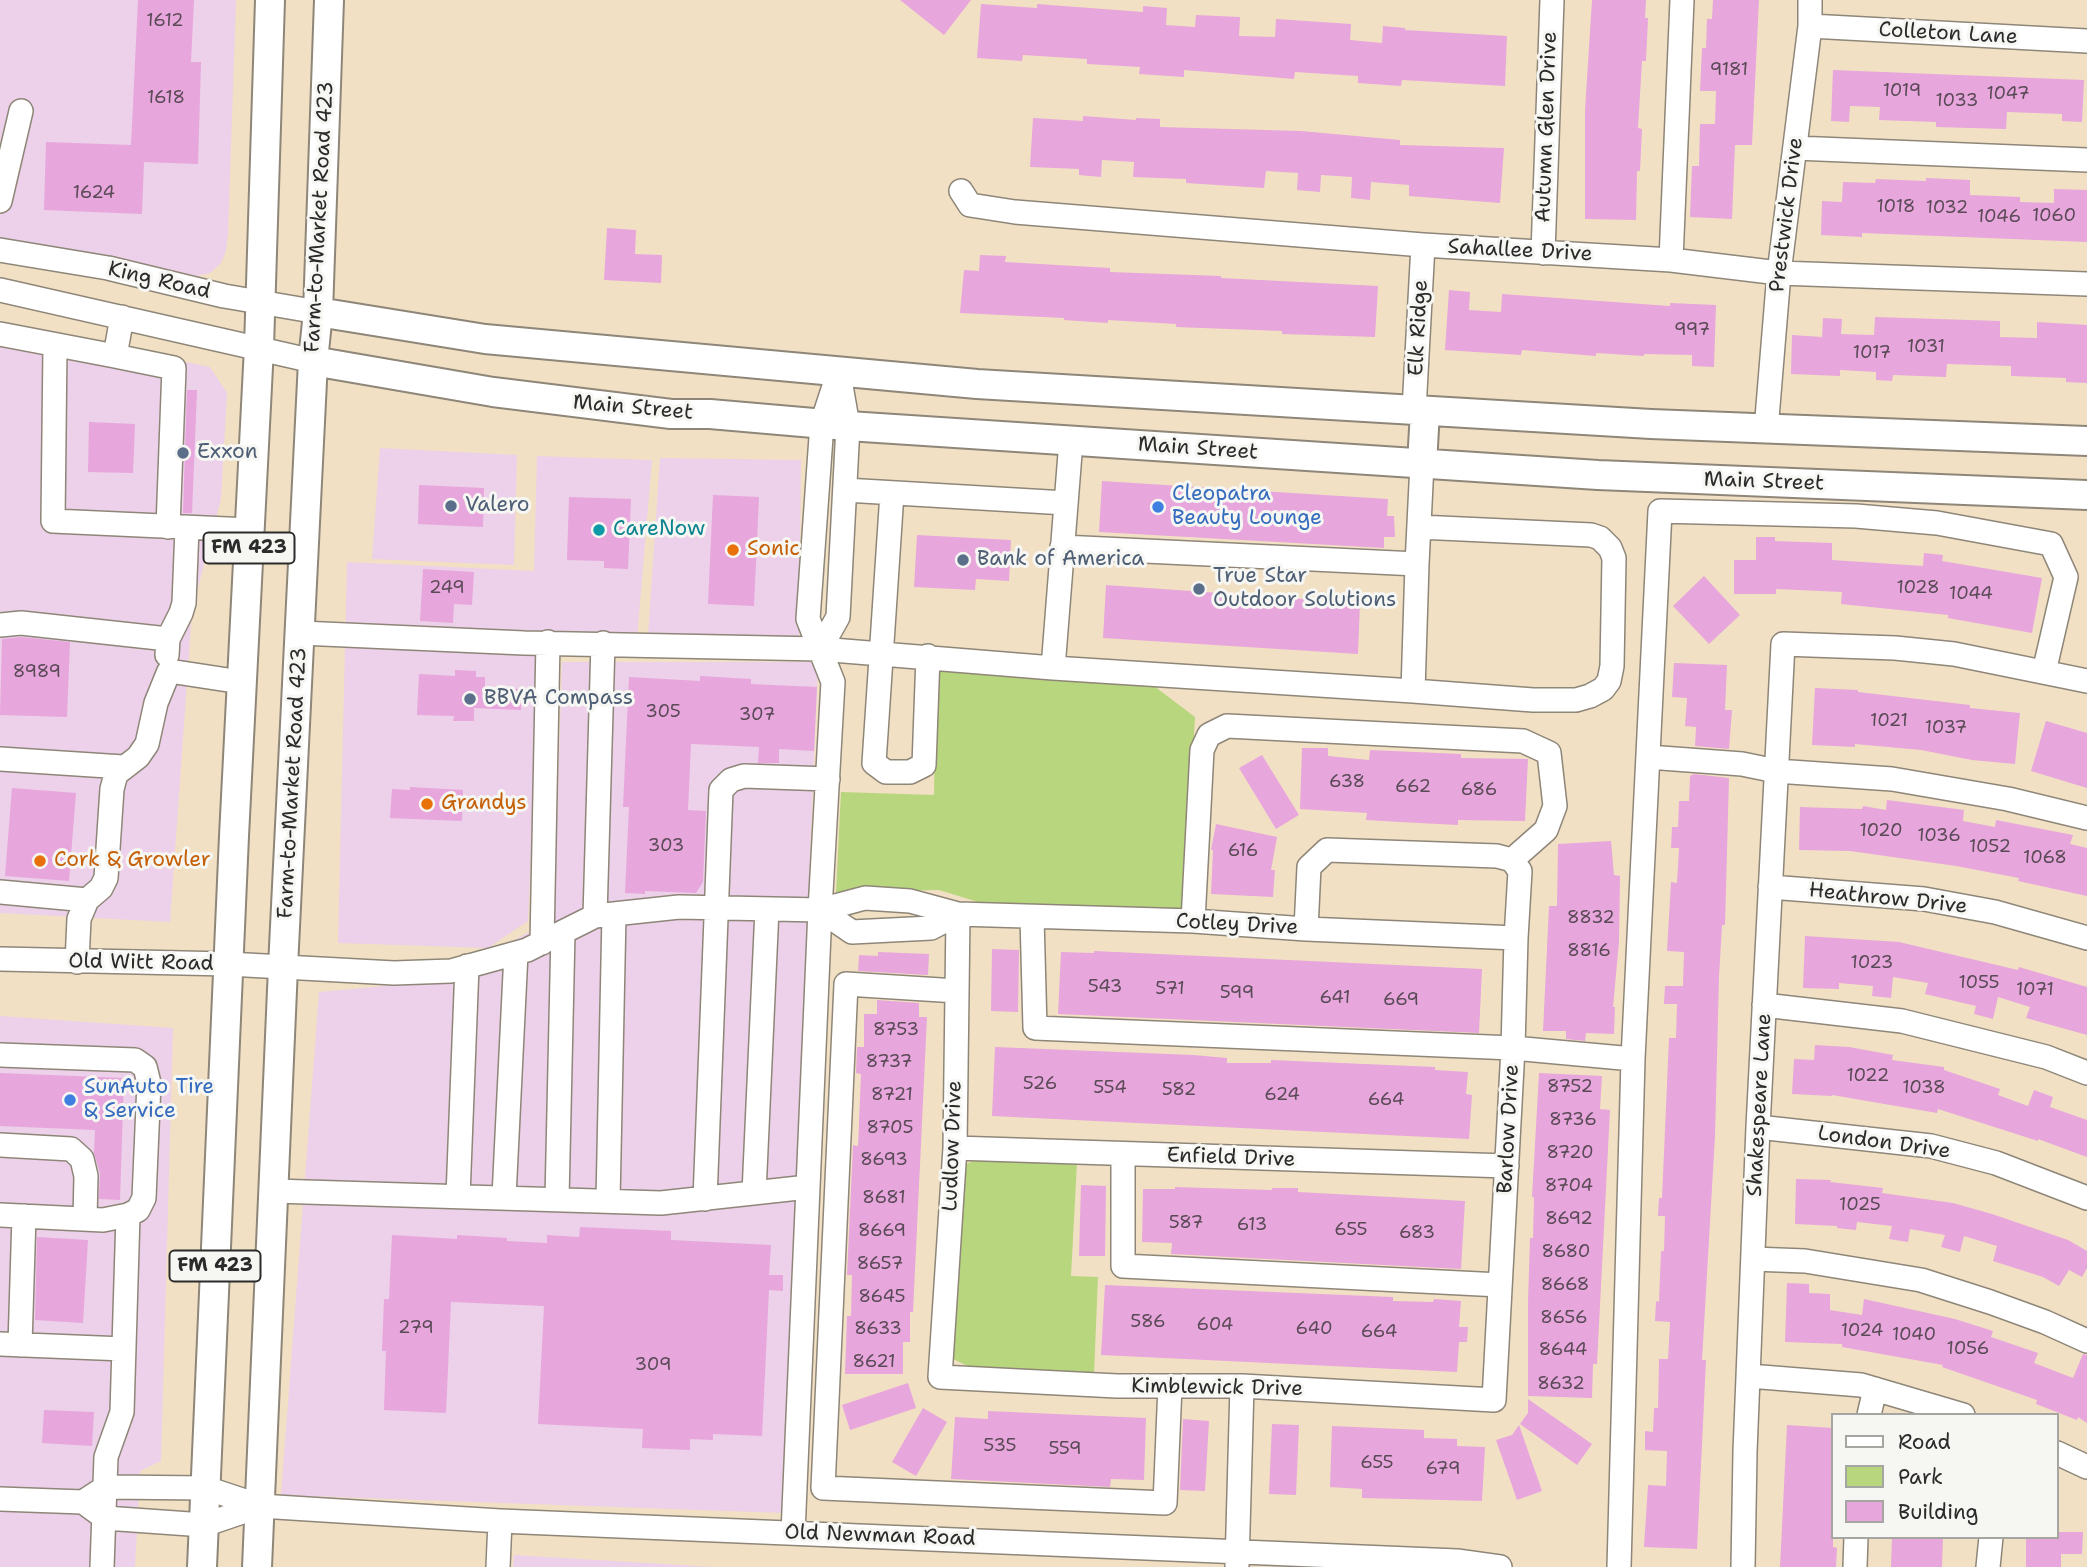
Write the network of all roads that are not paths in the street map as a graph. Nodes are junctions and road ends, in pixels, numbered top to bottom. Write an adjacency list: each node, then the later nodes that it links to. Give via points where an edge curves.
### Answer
1 (270, 0): 20 (main road, FM 423)
2 (329, 0): 21 (main road, Farm-to-Market Road 423 / FM 423)
3 (1552, 0): 15 (street, Autumn Glen Drive)
4 (1682, 0): 16 (street)
5 (1810, 0): 6 (street, Prestwick Drive)
6 (1810, 26): 7 (street, Colleton Lane); 9 (street, Prestwick Drive)
7 (2087, 41)
8 (21, 111): 12 (street)
9 (1795, 148): 10 (street); 17 (street, Prestwick Drive)
10 (2087, 160)
11 (961, 191): 13 (street, Sahallee Drive, via 970,205 1015,212)
12 (0, 201)
13 (1423, 245): 15 (street, Sahallee Drive); 29 (street, Elk Ridge)
14 (0, 250): 20 (street, King Road, via 108,268)
15 (1543, 253): 16 (street, Sahallee Drive)
16 (1671, 260): 17 (street, Sahallee Drive)
17 (1779, 273): 18 (street, Sahallee Drive); 31 (street, Prestwick Drive)
18 (2087, 284)
19 (0, 290): 22 (street, King Road)
20 (260, 302): 21 (street, King Road); 25 (main road, FM 423)
21 (318, 312): 27 (main road, Farm-to-Market Road 423 / FM 423); 28 (main road, via 485,339)
22 (122, 317): 25 (street, King Road); 26 (street)
23 (0, 334): 24 (street)
24 (55, 346): 26 (street); 40 (street, via 52,521)
25 (259, 347): 27 (street, King Road); 41 (main road, FM 423)
26 (115, 356): 40 (street, via 174,368)
27 (313, 361): 30 (main road, Main Street, via 590,405); 45 (main road, Farm-to-Market Road 423 / FM 423)
28 (839, 371): 29 (main road); 30 (street)
29 (1419, 411): 31 (main road); 34 (main road)
30 (835, 425): 32 (main road, Main Street); 35 (street); 49 (street, via 808,619)
31 (1766, 430): 33 (main road)
32 (1071, 440): 34 (main road, Main Street); 38 (street)
33 (2087, 441)
34 (1422, 464): 37 (main road, Main Street); 39 (street)
35 (845, 490): 36 (street); 49 (street, via 838,617)
36 (892, 493): 38 (street); 50 (street)
37 (2087, 495)
38 (1066, 503): 42 (street)
39 (1419, 527): 43 (street); 57 (street, via 1600,538 1614,558 1612,666 1603,689 1576,700)
40 (177, 528): 41 (street); 46 (street, via 184,603)
41 (250, 530): 56 (main road, FM 423)
42 (1062, 547): 43 (street); 52 (street)
43 (1417, 564): 57 (street)
44 (0, 625): 46 (street, via 21,623)
45 (301, 633): 47 (street); 84 (main road, Farm-to-Market Road 423 / FM 423)
46 (168, 639): 53 (street)
47 (548, 642): 48 (street); 76 (street)
48 (603, 643): 49 (street); 72 (street)
49 (821, 649): 50 (street); 62 (street, via 834,682)
50 (882, 653): 51 (street); 51 (street, via 874,763 886,772 910,772 924,765)
51 (928, 656): 52 (street)
52 (1053, 668): 57 (street)
53 (169, 671): 56 (street); 60 (street, via 147,744)
54 (2044, 672): 55 (street); 58 (street, via 2066,578 2051,544 1883,518 1660,510); 61 (street, Shakespeare Lane, via 1954,654 1783,644)
55 (2087, 681)
56 (242, 682): 82 (main road, FM 423)
57 (1413, 691)
58 (1648, 757): 61 (street); 89 (street)
59 (0, 759): 60 (street)
60 (123, 767): 67 (street, via 112,789 106,878 102,888)
61 (1776, 771): 63 (street, via 1892,779); 65 (street, Shakespeare Lane)
62 (828, 779): 68 (street, via 744,776 730,780 721,790); 70 (street)
63 (2087, 818)
64 (1512, 860): 74 (street, via 1546,830 1555,806 1549,753 1523,741 1227,726 1209,735 1202,750); 75 (street, via 1327,850 1309,867); 77 (street, Barlow Drive, via 1520,871)
65 (1770, 887): 78 (street, Heathrow Drive, via 1924,899 1995,912); 86 (street, Shakespeare Lane)
66 (0, 891): 67 (street)
67 (87, 900): 81 (street, via 79,919)
68 (717, 908): 69 (street); 72 (street); 103 (street)
69 (767, 909): 70 (street); 98 (street)
70 (820, 910): 71 (street, Cotley Drive, via 865,898 910,901); 71 (street, Cotley Drive, via 852,932 931,928); 96 (street)
71 (958, 914): 73 (street, Cotley Drive); 85 (street, Ludlow Drive)
72 (605, 915): 76 (street, Old Witt Road); 104 (street)
73 (1032, 917): 74 (street, Cotley Drive); 87 (street, via 1035,1028)
74 (1193, 921): 75 (street, Cotley Drive)
75 (1306, 929): 77 (street, Cotley Drive)
76 (553, 937): 79 (street, Old Witt Road); 102 (street)
77 (1516, 938): 87 (street, Barlow Drive)
78 (2087, 938)
79 (516, 953): 83 (street, Old Witt Road); 100 (street)
80 (0, 959): 81 (street, Old Witt Road)
81 (78, 962): 82 (street, Old Witt Road)
82 (228, 964): 84 (street, Old Witt Road); 125 (main road, FM 423)
83 (467, 966): 84 (street, Old Witt Road, via 394,973); 99 (street)
84 (283, 967): 97 (main road, Farm-to-Market Road 423 / FM 423)
85 (957, 991): 93 (street, Ludlow Drive); 116 (street, via 846,984 823,1488 1165,1503)
86 (1764, 1005): 90 (street, via 1902,1021 2046,1056); 91 (street, Shakespeare Lane)
87 (1513, 1048): 89 (street); 95 (street, Barlow Drive)
88 (0, 1055): 106 (street, via 135,1060 145,1066 149,1083 144,1198 138,1210)
89 (1633, 1059): 141 (street)
90 (2087, 1073)
91 (1758, 1127): 101 (street, London Drive, via 1931,1146); 109 (street, Shakespeare Lane)
92 (0, 1145): 108 (street, via 71,1149 82,1159 86,1176)
93 (955, 1148): 94 (street, Enfield Drive); 115 (street, Ludlow Drive)
94 (1123, 1154): 95 (street, Enfield Drive); 110 (street, via 1123,1266)
95 (1507, 1167): 110 (street, Barlow Drive)
96 (808, 1187): 98 (street); 132 (street)
97 (274, 1191): 99 (street); 128 (main road, Farm-to-Market Road 423 / FM 423)
98 (754, 1194): 103 (street)
99 (458, 1196): 100 (street)
100 (504, 1197): 102 (street)
101 (2087, 1198)
102 (557, 1199): 104 (street)
103 (705, 1199): 104 (street)
104 (608, 1201)
105 (0, 1215): 107 (street)
106 (128, 1215): 108 (street); 113 (street)
107 (24, 1216): 108 (street); 112 (street)
108 (85, 1219)
109 (1753, 1259): 111 (street, via 1805,1261 1921,1280); 114 (street, Shakespeare Lane)
110 (1500, 1286): 119 (street, Barlow Drive)
111 (2087, 1341)
112 (10, 1344): 113 (street)
113 (124, 1349): 124 (street, via 122,1412 106,1457)
114 (1749, 1376): 118 (street); 142 (street, Shakespeare Lane)
115 (940, 1377): 116 (street, Kimblewick Drive)
116 (1170, 1386): 117 (street, Kimblewick Drive)
117 (1242, 1386): 119 (street, Kimblewick Drive); 135 (street)
118 (1875, 1389): 120 (street); 121 (street)
119 (1494, 1400)
120 (1869, 1413)
121 (1956, 1413)
122 (2059, 1454): 123 (street)
123 (2087, 1467)
124 (106, 1487): 125 (street); 127 (street); 129 (street)
125 (206, 1488): 128 (street); 131 (main road, FM 423)
126 (0, 1499): 127 (street)
127 (83, 1502): 129 (street)
128 (260, 1506): 130 (street, Old Newman Road); 131 (street); 138 (main road, Farm-to-Market Road 423 / FM 423)
129 (105, 1518): 131 (street); 136 (street)
130 (500, 1521): 132 (street, Old Newman Road); 139 (street)
131 (204, 1525): 137 (main road, FM 423)
132 (793, 1533): 135 (street, Old Newman Road)
133 (1856, 1539): 143 (street)
134 (1991, 1539): 144 (street)
135 (1237, 1559): 140 (street, Old Newman Road, via 1457,1561)
136 (102, 1567)
137 (202, 1567)
138 (257, 1567)
139 (498, 1567)
140 (1500, 1567)
141 (1619, 1567)
142 (1743, 1567)
143 (1855, 1567)
144 (1988, 1567)

